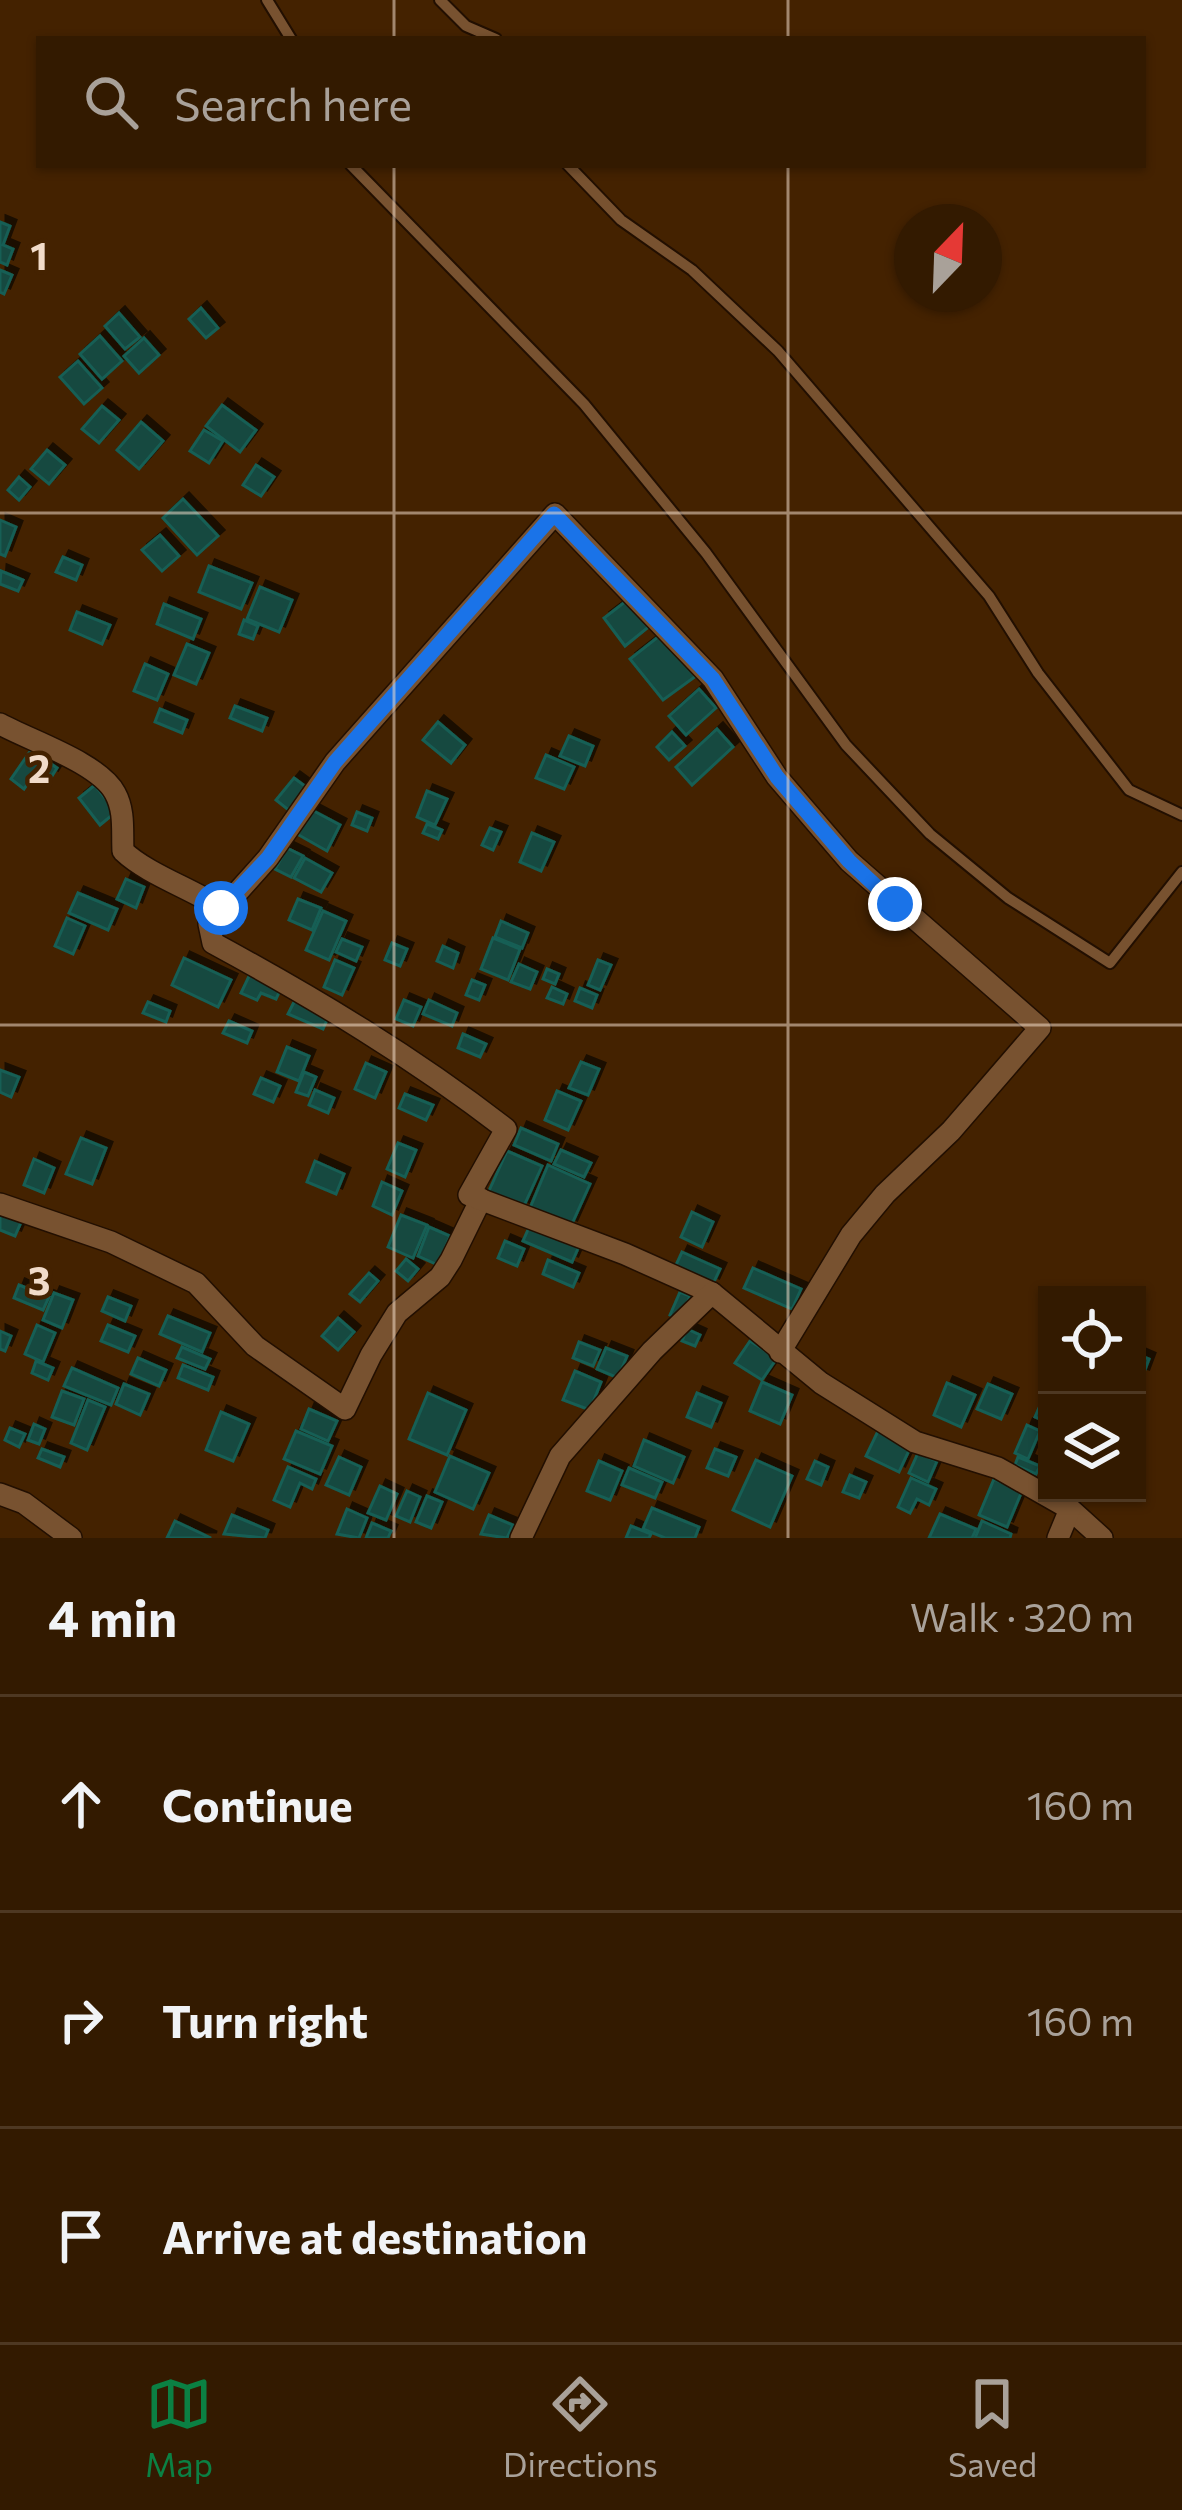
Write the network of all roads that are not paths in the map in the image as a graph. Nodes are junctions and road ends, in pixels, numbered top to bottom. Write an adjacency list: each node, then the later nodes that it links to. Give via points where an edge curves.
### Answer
1 (267, 0): 3 (lane)
2 (440, 0): 4 (lane)
3 (289, 36)
4 (489, 36)
5 (354, 168): 9 (lane, via 584,404 846,745 930,834 1008,898 1110,963)
6 (571, 168): 8 (lane, via 778,351 989,596 1129,790)
7 (0, 724): 10 (street, via 114,789 123,850)
8 (1182, 815)
9 (1182, 872)
10 (221, 908): 11 (street, via 209,924 213,943 365,1029 506,1130 469,1195); 14 (street, via 268,858 335,762 554,514 713,679 777,777 849,861 1040,1028 851,1235)
11 (481, 1199): 12 (street, via 452,1260 398,1313 345,1408 255,1346 196,1283 111,1241); 13 (street)
12 (0, 1204)
13 (712, 1293): 14 (street); 18 (street, via 560,1456)
14 (780, 1352): 16 (street, via 915,1442 998,1468)
15 (0, 1494): 17 (street)
16 (1070, 1509): 19 (street); 20 (street)
17 (71, 1538)
18 (521, 1538)
19 (1058, 1538)
20 (1102, 1538)

